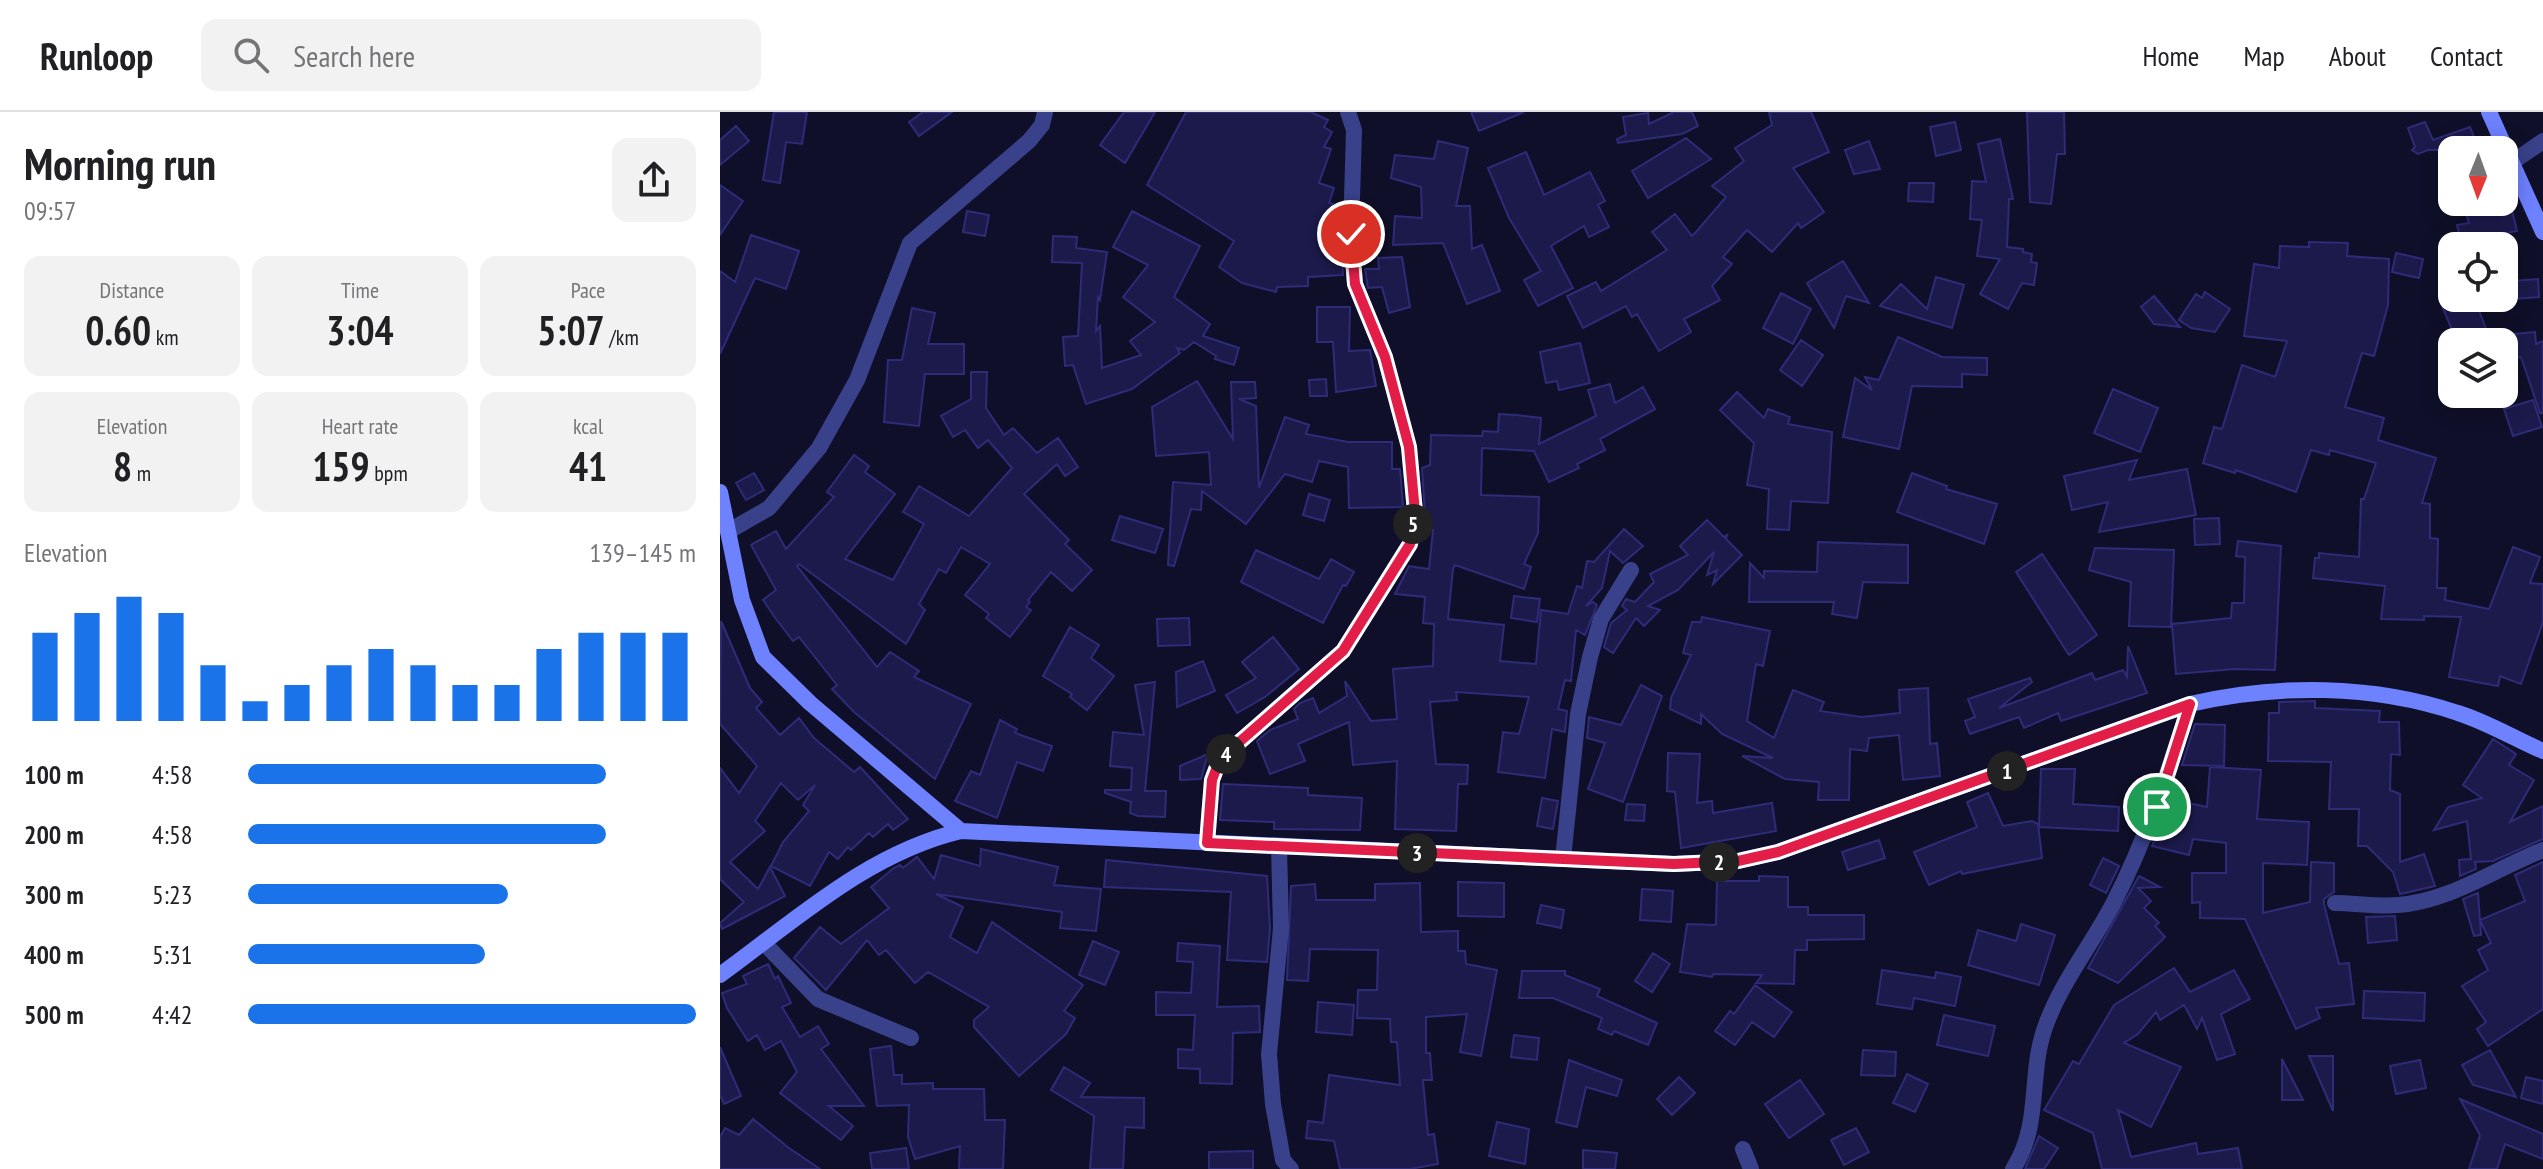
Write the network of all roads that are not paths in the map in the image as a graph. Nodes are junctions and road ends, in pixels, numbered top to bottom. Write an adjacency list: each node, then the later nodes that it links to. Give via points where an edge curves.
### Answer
1 (1045, 112): 10 (street, via 1029,141 910,243 857,380 819,448 769,508)
2 (1348, 112): 15 (street, via 1354,130 1355,284 1385,357 1409,447 1415,512 1410,544 1343,651 1220,759 1212,780)
3 (2489, 112): 4 (street)
4 (2499, 136)
5 (2543, 141): 6 (street)
6 (2518, 158)
7 (2518, 178): 8 (street)
8 (2543, 232)
9 (720, 492): 10 (street)
10 (725, 527): 14 (street, via 742,600 763,657)
11 (1631, 570): 18 (street, via 1601,619 1590,657 1578,714)
12 (2190, 704): 13 (street, via 2260,692 2349,691 2460,713); 18 (street, via 1778,852 1738,861 1674,864); 26 (street, via 2135,857 2046,1024 2032,1125)
13 (2543, 751)
14 (961, 831): 15 (street); 20 (street, via 893,853)
15 (1207, 843): 16 (street)
16 (1279, 847): 18 (street); 24 (street, via 1281,928 1269,1054 1283,1160)
17 (2543, 850): 19 (street, via 2456,891 2424,900 2397,905)
18 (1563, 859)
19 (2335, 903)
20 (764, 943): 21 (street); 22 (street, via 818,999)
21 (720, 975)
22 (911, 1038)
23 (1743, 1149): 25 (street)
24 (1291, 1169)
25 (1751, 1169)
26 (2013, 1169)

